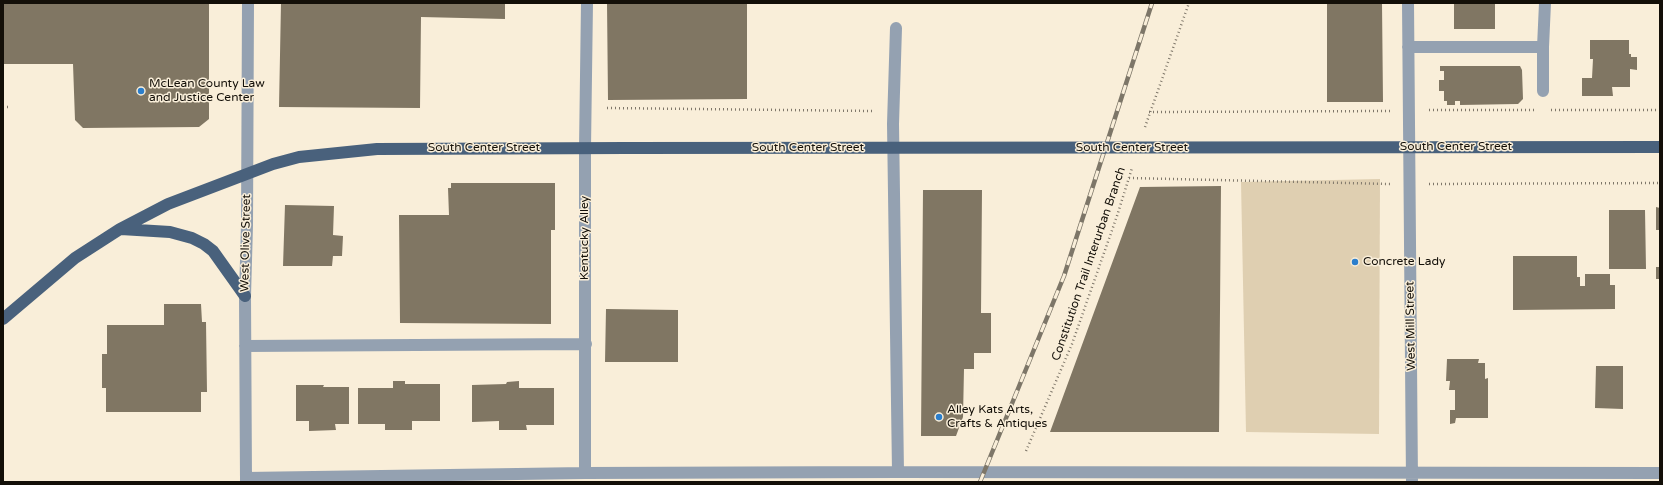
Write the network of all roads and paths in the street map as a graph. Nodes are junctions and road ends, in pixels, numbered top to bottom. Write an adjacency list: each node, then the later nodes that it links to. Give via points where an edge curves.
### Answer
1 (248, 3): 18 (street, West Olive Street)
2 (587, 3): 16 (street, Kentucky Alley)
3 (1189, 3): 14 (path)
4 (1408, 3): 7 (street, West Mill Street)
5 (1545, 3): 8 (street)
6 (896, 28): 13 (street)
7 (1408, 47): 8 (street); 29 (street, West Mill Street)
8 (1544, 47): 9 (street)
9 (1543, 91)
10 (3, 107): 11 (path)
11 (9, 107)
12 (607, 108): 13 (path)
13 (894, 111): 25 (street)
14 (1143, 134)
15 (1660, 147): 16 (main road, South Center Street, bridge)
16 (585, 148): 18 (main road, South Center Street, via 377,149 299,157); 22 (street, Kentucky Alley)
17 (1134, 164): 24 (path, Constitution Trail Interurban Branch, via 1072,344)
18 (246, 173): 19 (main road, South Center Street, via 168,204); 20 (street, West Olive Street)
19 (120, 229): 20 (main road, via 170,232 204,244 213,251); 21 (main road, South Center Street, via 76,258)
20 (245, 296): 23 (street, West Olive Street)
21 (3, 319)
22 (586, 344): 23 (street); 26 (street, Kentucky Alley)
23 (245, 346): 30 (street, West Olive Street)
24 (1031, 439)
25 (898, 472): 26 (street); 28 (street)
26 (585, 473): 30 (street)
27 (1660, 473): 29 (street)
28 (1067, 477): 29 (street)
29 (1412, 477)
30 (246, 480)

